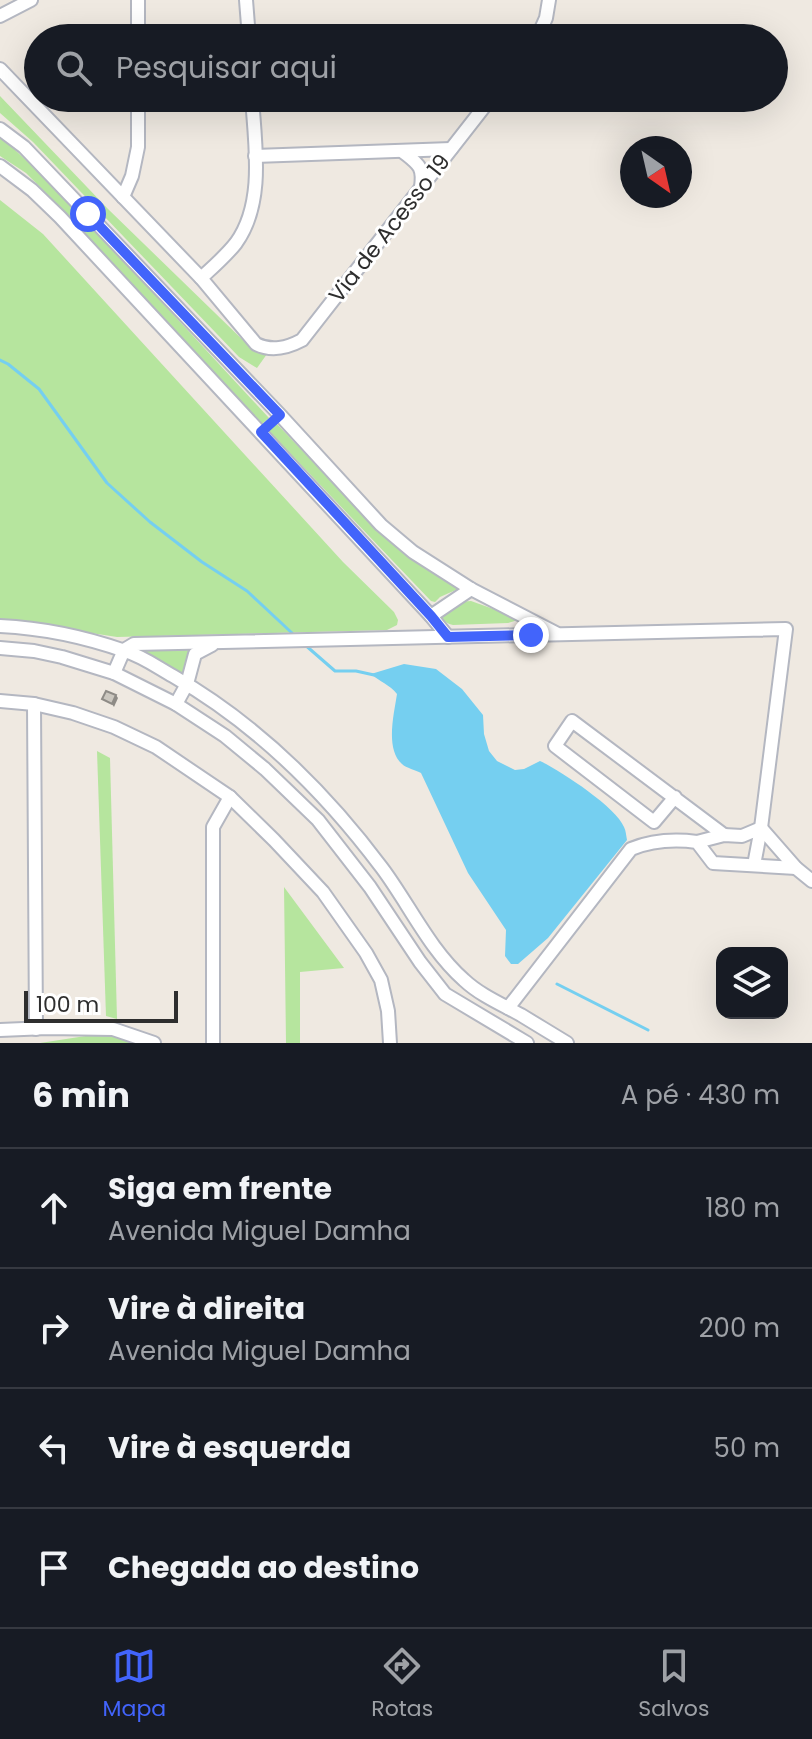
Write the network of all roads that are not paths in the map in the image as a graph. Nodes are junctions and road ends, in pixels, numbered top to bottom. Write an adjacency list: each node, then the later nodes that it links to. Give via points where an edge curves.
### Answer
1 (31, 0): 5 (street)
2 (138, 0): 6 (street)
3 (246, 0): 7 (street)
4 (549, 0): 8 (street)
5 (0, 16)
6 (138, 24)
7 (248, 24)
8 (542, 24)
9 (0, 69): 10 (street)
10 (24, 94)
11 (41, 112): 21 (street)
12 (138, 112): 21 (street, via 138,147)
13 (253, 112): 18 (street)
14 (480, 112): 16 (street, Via de Acesso 19)
15 (0, 129): 23 (street, via 24,147)
16 (451, 149): 17 (street); 20 (street, Via de Acesso 19)
17 (402, 151): 18 (street); 20 (street, via 423,173)
18 (255, 156): 22 (street, via 254,195 245,226 236,243)
19 (0, 166): 24 (street, via 60,217)
20 (421, 187): 22 (street, Via de Acesso 19, via 302,340 290,346 256,344)
21 (123, 197): 22 (street)
22 (201, 278)
23 (280, 415): 24 (street); 25 (street, via 381,525)
24 (261, 432): 26 (street)
25 (471, 589): 26 (street); 28 (street)
26 (431, 616): 29 (street)
27 (0, 626): 32 (street, via 50,631)
28 (559, 634): 29 (street); 40 (street, via 786,629)
29 (448, 637): 30 (street)
30 (215, 643): 32 (street, via 134,644); 34 (street, via 195,654)
31 (0, 648): 33 (street, via 62,657)
32 (124, 650): 33 (street); 34 (street)
33 (114, 673): 37 (street)
34 (187, 684): 37 (street); 46 (street, via 235,717 328,801 442,958)
35 (0, 701): 36 (street)
36 (34, 704): 38 (street, via 114,727 156,747); 49 (street)
37 (176, 704): 48 (street, via 225,736 318,820 445,994)
38 (230, 797): 53 (street, via 213,827); 54 (street, via 323,892 366,953 381,980)
39 (675, 797): 39 (street, via 654,822 555,746 572,721); 41 (street)
40 (761, 828): 41 (street, via 742,836); 43 (street); 44 (street)
41 (724, 835): 42 (street)
42 (697, 842): 43 (street, via 713,863); 46 (street, via 647,842 631,849)
43 (754, 865): 44 (street)
44 (796, 868): 45 (street)
45 (812, 881)
46 (502, 1005): 47 (street); 48 (street)
47 (521, 1015): 51 (street); 56 (street)
48 (486, 1018): 51 (street)
49 (36, 1029): 50 (street); 52 (street, via 113,1029)
50 (0, 1030)
51 (512, 1034): 55 (street)
52 (154, 1043)
53 (213, 1043)
54 (390, 1043)
55 (527, 1043)
56 (567, 1043)

